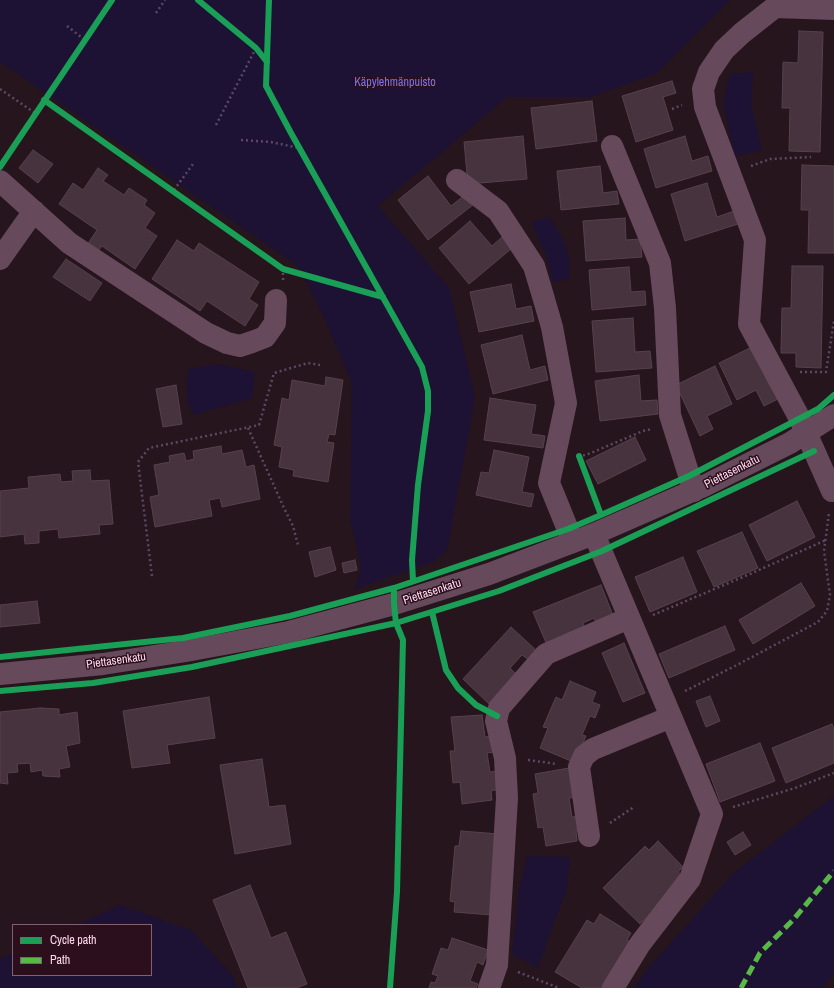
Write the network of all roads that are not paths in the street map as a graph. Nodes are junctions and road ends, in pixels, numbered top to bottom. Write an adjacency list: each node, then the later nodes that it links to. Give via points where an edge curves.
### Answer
1 (834, 9): 9 (street, via 775,7 724,50 709,72 703,89 705,107 755,240 749,324)
2 (612, 146): 10 (street, via 660,263 665,308 670,415)
3 (457, 180): 13 (street, via 498,211 534,266 552,327 566,403 549,483)
4 (0, 181): 5 (street)
5 (34, 211): 6 (street); 7 (street, via 69,242 206,333 227,342 240,346 265,337 275,323)
6 (0, 259)
7 (276, 300)
8 (834, 415): 9 (street, Piettasenkatu)
9 (806, 434): 10 (street, Piettasenkatu); 11 (street)
10 (694, 491): 12 (street, Piettasenkatu)
11 (833, 491)
12 (594, 534): 13 (street, Piettasenkatu); 14 (street)
13 (573, 542): 15 (street, Piettasenkatu, via 489,574 394,604 289,632 111,663)
14 (631, 621): 16 (street); 18 (street, via 546,654 499,708 496,721 505,758 507,798 497,965)
15 (0, 674)
16 (668, 709): 17 (street, via 584,756 579,767); 19 (street, via 712,814 690,879 640,944)
17 (589, 836)
18 (489, 988)
19 (613, 988)

